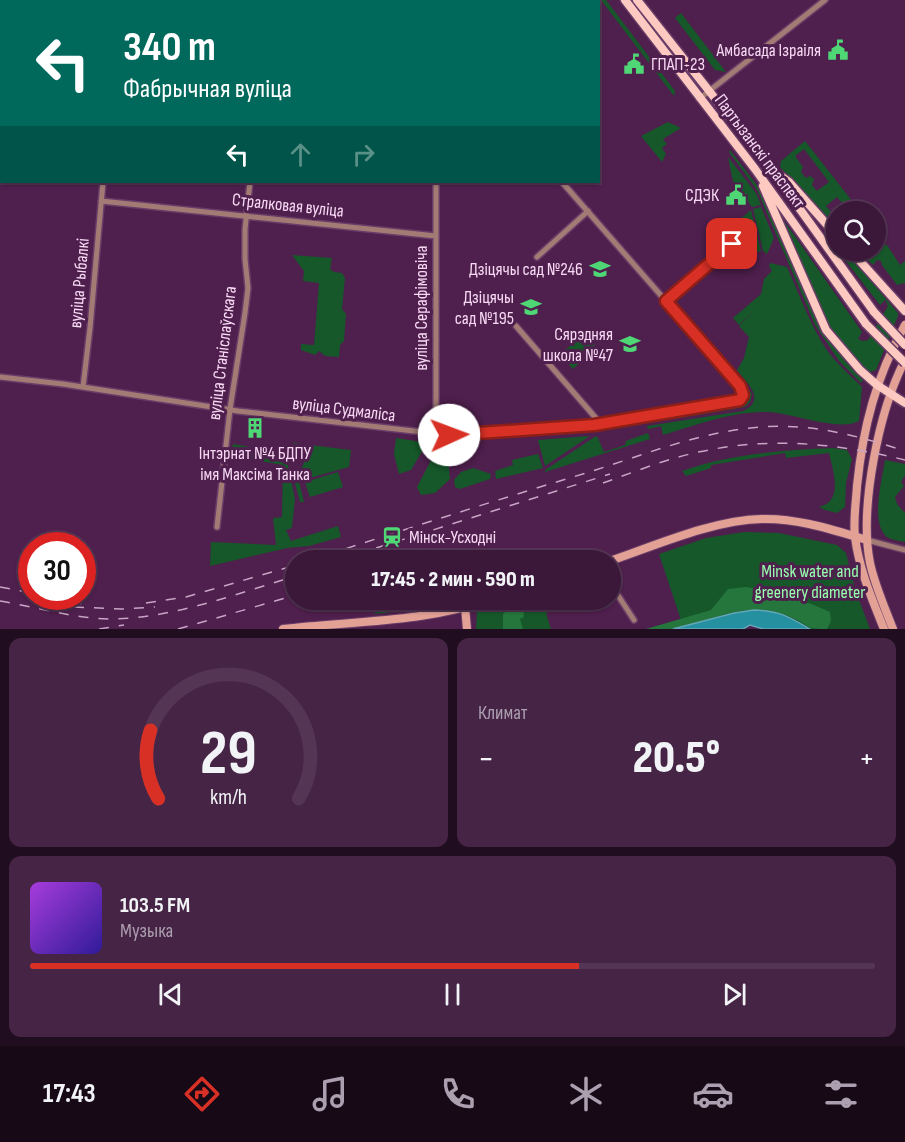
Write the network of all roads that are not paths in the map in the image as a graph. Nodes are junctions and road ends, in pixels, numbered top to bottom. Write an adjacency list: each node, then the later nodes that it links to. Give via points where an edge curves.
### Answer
1 (625, 0): 5 (main road, Партызанскі праспект)
2 (637, 0): 4 (main road, Партызанскі праспект)
3 (825, 0): 4 (street)
4 (708, 91): 5 (street); 7 (main road, Партызанскі праспект)
5 (699, 99): 6 (main road, Партызанскі праспект)
6 (755, 169): 25 (main road, Партызанскі праспект, bridge, via 866,324); 27 (main road, via 826,330)
7 (771, 169): 15 (main road, via 789,182); 24 (main road, Партызанскі праспект, bridge, via 874,312)
8 (103, 183): 12 (street, вуліца Рыбалкі)
9 (250, 183): 14 (street, вуліца Станіслаўскага)
10 (436, 183): 16 (street, вуліца Серафімовіча)
11 (563, 183): 13 (street)
12 (101, 201): 14 (street, Стралковая вуліца); 28 (street, вуліца Рыбалкі)
13 (588, 211): 18 (street); 20 (street)
14 (247, 216): 16 (street, Стралковая вуліца); 31 (street, вуліца Станіслаўскага, via 248,288)
15 (826, 224)
16 (436, 236): 33 (street, вуліца Серафімовіча)
17 (732, 244): 20 (street)
18 (537, 257)
19 (860, 261): 21 (main road)
20 (666, 301): 32 (street, вуліца Судмаліса, via 740,386 743,395 740,400)
21 (905, 311)
22 (905, 325): 27 (main road)
23 (516, 326): 32 (street)
24 (905, 345)
25 (905, 361): 29 (main road)
26 (0, 377): 28 (street, вуліца Судмаліса)
27 (877, 385): 29 (main road); 35 (main road, via 860,461)
28 (83, 387): 31 (street, вуліца Судмаліса)
29 (891, 395): 30 (main road); 36 (main road, via 875,456)
30 (905, 403)
31 (230, 410): 33 (street, вуліца Судмаліса); 34 (street, вуліца Станіслаўскага)
32 (600, 424): 33 (street, вуліца Судмаліса)
33 (436, 434)
34 (217, 527)
35 (855, 537): 36 (main road); 38 (main road, via 812,524 761,519 703,530); 45 (main road, via 865,580)
36 (867, 540): 37 (street); 46 (main road, via 872,571)
37 (905, 550)
38 (621, 557)
39 (621, 600): 42 (street)
40 (450, 610): 43 (main road)
41 (465, 610): 44 (main road)
42 (634, 620)
43 (283, 629)
44 (467, 629)
45 (884, 629)
46 (893, 629)

